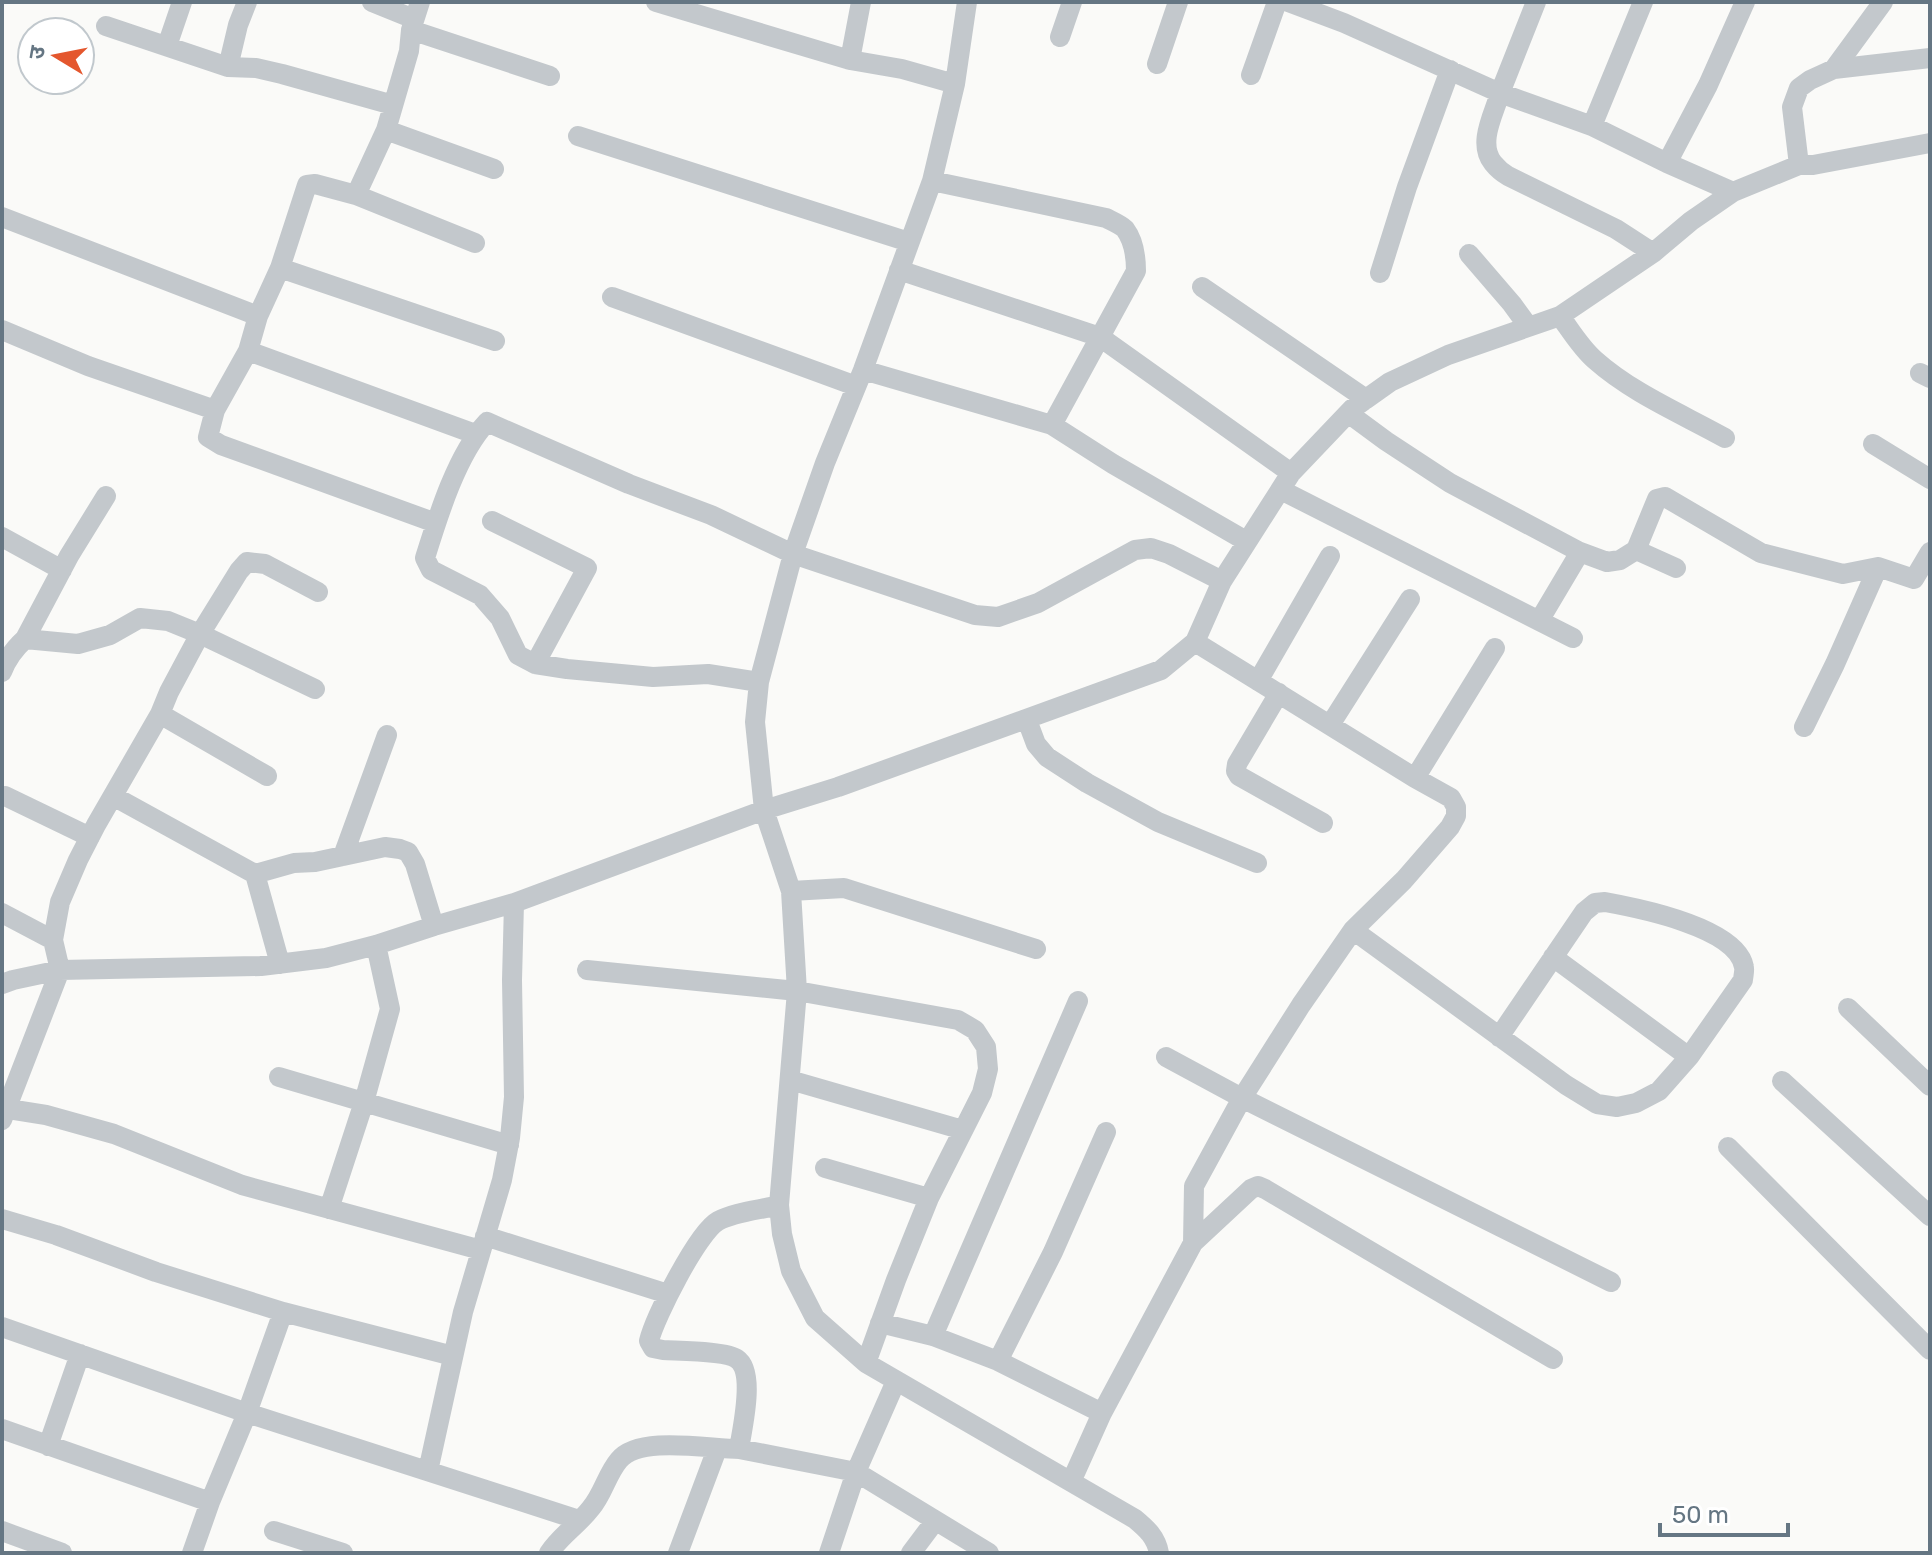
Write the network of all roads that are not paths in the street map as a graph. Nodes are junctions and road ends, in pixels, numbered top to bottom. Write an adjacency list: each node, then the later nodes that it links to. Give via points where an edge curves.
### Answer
1 (182, 2): 18 (street)
2 (247, 2): 22 (street)
3 (372, 2): 15 (street)
4 (656, 2): 20 (street)
5 (861, 2): 20 (street)
6 (967, 2): 27 (street)
7 (1072, 2): 17 (street)
8 (1178, 2): 21 (street)
9 (1277, 2): 25 (street)
10 (1288, 2): 24 (street)
11 (1536, 2): 28 (street)
12 (1643, 2): 30 (street)
13 (1745, 2): 34 (street)
14 (1883, 2): 23 (street)
15 (415, 17): 26 (street); 29 (street)
16 (106, 26): 18 (street)
17 (1060, 37)
18 (167, 46): 22 (street)
19 (1930, 58): 23 (street)
20 (850, 60): 27 (street)
21 (1157, 64)
22 (228, 67): 29 (street, via 256,68)
23 (1834, 69): 35 (street, via 1799,88 1792,107)
24 (1450, 70): 28 (street); 47 (street)
25 (1251, 75)
26 (550, 76)
27 (955, 84): 37 (street)
28 (1500, 93): 30 (street); 43 (street, via 1486,140 1493,164)
29 (393, 105): 31 (street)
30 (1592, 126): 34 (street)
31 (386, 130): 36 (street); 39 (street)
32 (578, 136): 41 (street)
33 (1930, 143): 35 (street)
34 (1667, 163): 38 (street)
35 (1799, 165): 38 (street)
36 (494, 169)
37 (932, 181): 41 (street); 54 (street, via 1106,218 1124,228 1136,271)
38 (1733, 192): 43 (street)
39 (356, 195): 42 (street); 45 (street, via 307,185)
40 (2, 217): 50 (street)
41 (909, 242): 46 (street)
42 (475, 243)
43 (1653, 253): 51 (street)
44 (1469, 254): 52 (street)
45 (280, 268): 50 (street); 55 (street)
46 (899, 270): 54 (street); 57 (street)
47 (1380, 273)
48 (1202, 287): 58 (street)
49 (612, 297): 57 (street)
50 (258, 316): 56 (street)
51 (1560, 316): 52 (street); 63 (street, via 1595,360)
52 (1528, 326): 58 (street, via 1448,355)
53 (2, 330): 59 (street)
54 (1100, 337): 61 (street); 66 (street)
55 (495, 341)
56 (248, 351): 59 (street); 62 (street)
57 (859, 378): 61 (street); 75 (street)
58 (1366, 399): 60 (street)
59 (215, 410): 69 (street, via 208,437 221,445)
60 (1348, 413): 66 (street); 73 (street, via 1450,483)
61 (1052, 425): 71 (street)
62 (475, 434): 69 (street); 75 (street, via 487,422)
63 (1725, 438)
64 (1873, 444): 65 (street)
65 (1930, 479)
66 (1286, 481): 71 (street); 84 (street)
67 (106, 496): 79 (street)
68 (492, 521): 90 (street, via 587,568)
69 (436, 523): 90 (street, via 425,558 431,570 480,595 500,618 518,655)
70 (2, 537): 79 (street)
71 (1246, 541): 80 (street)
72 (1636, 550): 73 (street, via 1607,562); 77 (street, via 1657,499 1665,497 1761,553 1843,574); 78 (street)
73 (1580, 552): 84 (street)
74 (1930, 552): 81 (street)
75 (793, 554): 80 (street, via 975,615 998,617 1038,603 1135,550 1169,554); 93 (street)
76 (1330, 556): 92 (street)
77 (1878, 567): 81 (street); 99 (street)
78 (1676, 568)
79 (62, 570): 87 (street)
80 (1222, 581): 88 (street)
81 (1922, 583)
82 (318, 592): 85 (street, via 265,564 247,562)
83 (1410, 599): 98 (street)
84 (1539, 621): 86 (street)
85 (200, 634): 87 (street, via 168,621 140,618 110,635 78,644); 94 (street); 96 (street)
86 (1573, 638)
87 (25, 639): 91 (street)
88 (1195, 642): 92 (street); 97 (street, via 1161,670)
89 (1495, 648): 102 (street)
90 (535, 664): 93 (street)
91 (2, 672)
92 (1258, 681): 95 (street)
93 (759, 682): 105 (street, via 755,722)
94 (315, 689)
95 (1279, 693): 98 (street); 106 (street, via 1236,771)
96 (160, 714): 101 (street); 104 (street)
97 (1027, 720): 105 (street); 109 (street, via 1047,757 1087,783 1158,822)
98 (1330, 725): 102 (street)
99 (1804, 727)
100 (387, 735): 108 (street)
101 (267, 776)
102 (1415, 778): 115 (street, via 1451,798 1456,816 1404,880)
103 (5, 796): 107 (street)
104 (113, 796): 107 (street); 110 (street)
105 (764, 810): 111 (street); 112 (street)
106 (1323, 823)
107 (90, 837): 116 (street, via 60,902)
108 (343, 856): 110 (street); 114 (street, via 385,847 408,852)
109 (1257, 863)
110 (255, 874): 120 (street)
111 (791, 891): 118 (street, via 844,888); 124 (street)
112 (514, 903): 114 (street); 139 (street, via 514,1097)
113 (2, 913): 116 (street)
114 (434, 926): 117 (street)
115 (1353, 930): 127 (street); 134 (street)
116 (53, 940): 121 (street)
117 (376, 945): 120 (street); 135 (street, via 390,1009)
118 (1036, 949)
119 (1553, 957): 127 (street); 129 (street); 129 (street, via 1595,903 1669,917 1720,937 1738,954 1745,968 1743,980)
120 (280, 964): 121 (street)
121 (60, 970): 123 (street); 136 (street)
122 (587, 970): 124 (street)
123 (2, 984)
124 (797, 991): 131 (street); 137 (street, via 958,1020 975,1030 986,1047 988,1069)
125 (1078, 1001): 154 (street)
126 (1848, 1008): 133 (street)
127 (1499, 1037): 129 (street, via 1597,1104 1617,1107 1659,1091)
128 (1166, 1057): 134 (street)
129 (1689, 1057)
130 (279, 1077): 135 (street)
131 (790, 1080): 137 (street); 143 (street)
132 (1782, 1081): 145 (street)
133 (1930, 1086)
134 (1242, 1098): 148 (street, via 1194,1186); 149 (street)
135 (364, 1102): 139 (street); 144 (street)
136 (3, 1112): 144 (street, via 46,1115 114,1134 242,1185)
137 (963, 1130): 142 (street)
138 (1106, 1132): 159 (street)
139 (509, 1145): 147 (street)
140 (1728, 1147): 155 (street)
141 (825, 1168): 142 (street)
142 (929, 1198): 152 (street)
143 (779, 1205): 150 (street, via 716,1222 703,1234); 160 (street, via 791,1271 815,1318)
144 (329, 1209): 147 (street)
145 (1930, 1216)
146 (2, 1219): 151 (street)
147 (483, 1243): 150 (street); 157 (street)
148 (1193, 1243): 158 (street, via 1258,1186); 163 (street)
149 (1611, 1282)
150 (668, 1294): 167 (street, via 651,1333 653,1348 736,1357 745,1366)
151 (283, 1312): 157 (street); 162 (street)
152 (880, 1323): 154 (street); 160 (street)
153 (2, 1327): 156 (street)
154 (933, 1336): 159 (street)
155 (1930, 1350)
156 (80, 1354): 162 (street); 165 (street)
157 (453, 1356): 168 (street)
158 (1553, 1359)
159 (998, 1361): 163 (street)
160 (866, 1363): 161 (street)
161 (896, 1381): 169 (street); 170 (street)
162 (247, 1413): 168 (street); 171 (street)
163 (1102, 1413): 170 (street)
164 (2, 1429): 165 (street)
165 (48, 1446): 171 (street)
166 (717, 1449): 167 (street); 172 (street, via 668,1445 629,1451); 182 (street)
167 (739, 1449): 169 (street)
168 (428, 1471): 172 (street)
169 (856, 1472): 173 (street); 177 (street)
170 (1071, 1482): 185 (street, via 1135,1519 1150,1532)
171 (210, 1502): 179 (street)
172 (579, 1520): 181 (street)
173 (935, 1521): 183 (street); 184 (street)
174 (2, 1531): 178 (street)
175 (274, 1531): 176 (street)
176 (320, 1550): 180 (street)
177 (833, 1552)
178 (62, 1553)
179 (192, 1553)
180 (343, 1553)
181 (549, 1553)
182 (678, 1553)
183 (911, 1553)
184 (989, 1553)
185 (1159, 1553)

